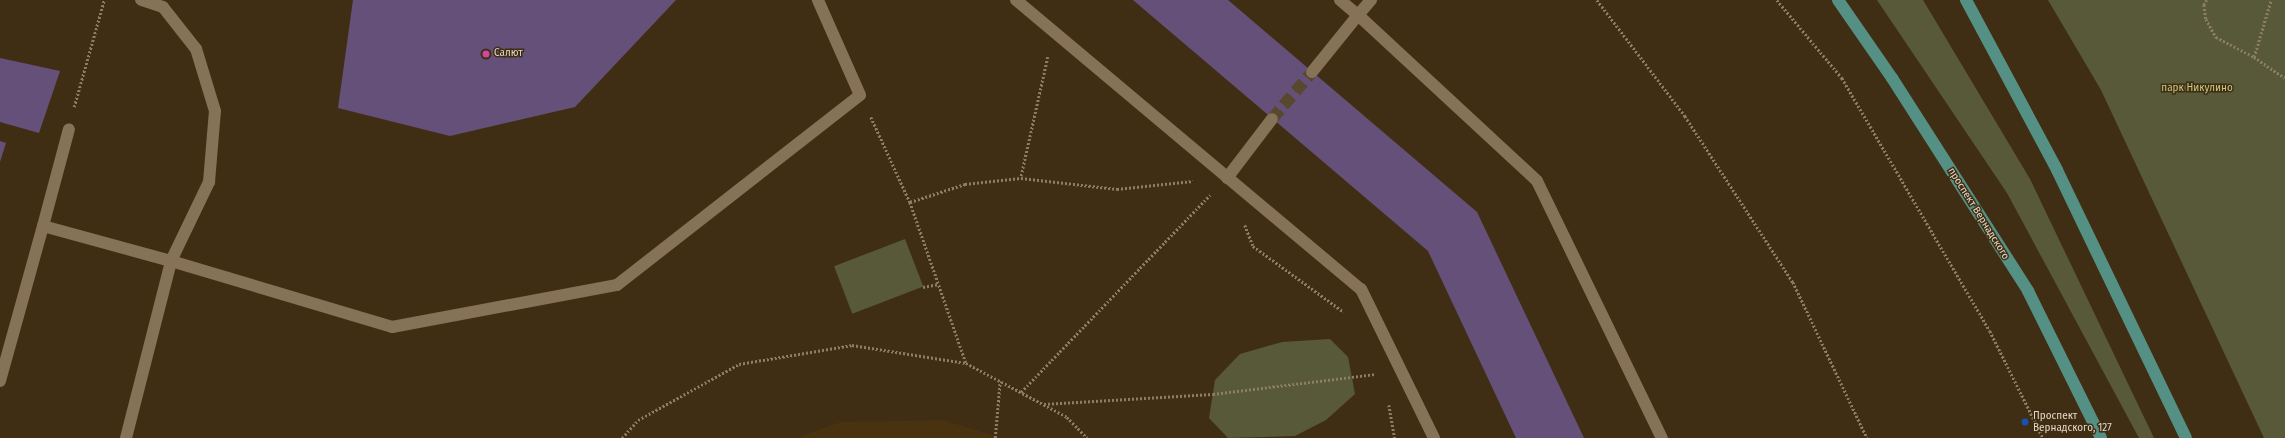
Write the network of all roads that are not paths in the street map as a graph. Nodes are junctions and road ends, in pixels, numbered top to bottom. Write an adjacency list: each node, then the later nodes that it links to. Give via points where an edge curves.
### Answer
1 (141, 0): 14 (lane, via 164,7 196,48 215,111 209,182)
2 (818, 0): 14 (lane, via 860,95 616,285 392,327)
3 (1016, 0): 12 (lane)
4 (1340, 0): 8 (lane)
5 (1371, 0): 8 (lane)
6 (1838, 0): 19 (main road, проспект Вернадского, via 1892,78 2028,291)
7 (1966, 0): 20 (main road, via 2057,170)
8 (1358, 15): 9 (lane); 18 (lane, via 1536,182)
9 (1312, 72)
10 (1272, 119): 12 (lane)
11 (69, 129): 13 (lane)
12 (1227, 178): 17 (lane, via 1361,289)
13 (43, 226): 14 (lane); 15 (lane)
14 (171, 261): 16 (lane)
15 (0, 381)
16 (126, 438)
17 (1434, 438)
18 (1662, 438)
19 (2101, 438)
20 (2186, 438)

